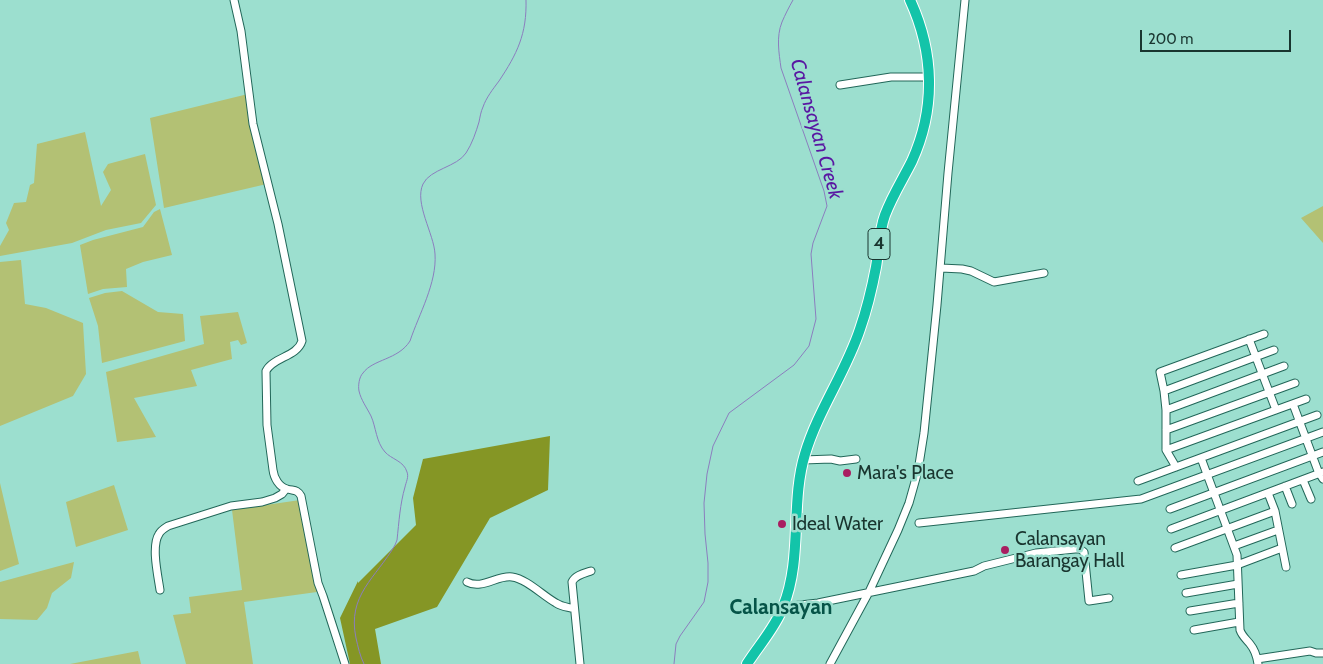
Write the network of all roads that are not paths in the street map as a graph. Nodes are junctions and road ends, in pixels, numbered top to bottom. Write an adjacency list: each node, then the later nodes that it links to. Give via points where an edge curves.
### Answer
1 (234, 0): 38 (street, via 253,124 302,341 297,350 267,367 265,376 274,476)
2 (910, 0): 4 (highway, 4, via 924,40)
3 (965, 0): 6 (street)
4 (929, 77): 5 (street, via 891,77); 31 (highway, 4, via 923,130 912,161 884,218 872,285 859,332 816,424)
5 (840, 85)
6 (941, 268): 7 (street, via 971,270 994,282); 60 (street, via 918,471 898,530)
7 (1044, 272)
8 (1264, 334): 9 (street)
9 (1249, 339): 11 (street); 15 (street, via 1160,372)
10 (1274, 350): 11 (street)
11 (1256, 357): 13 (street); 15 (street)
12 (1284, 366): 13 (street)
13 (1262, 374): 16 (street); 19 (street)
14 (1295, 383): 16 (street)
15 (1164, 391): 19 (street)
16 (1269, 392): 20 (street); 23 (street)
17 (1306, 398): 18 (street)
18 (1292, 404): 20 (street); 22 (street)
19 (1166, 410): 23 (street)
20 (1276, 410): 26 (street)
21 (1317, 415): 22 (street)
22 (1299, 421): 25 (street); 29 (street)
23 (1166, 430): 26 (street)
24 (1323, 432): 25 (street)
25 (1306, 439): 28 (street); 33 (street)
26 (1166, 450): 32 (street)
27 (1323, 452): 28 (street)
28 (1312, 456): 34 (street); 39 (street)
29 (1201, 458): 32 (street); 33 (street)
30 (856, 459): 31 (street)
31 (803, 460): 64 (highway, 4, via 792,569)
32 (1176, 467): 36 (street)
33 (1207, 475): 39 (street); 46 (street, via 1141,499)
34 (1322, 475): 35 (street)
35 (1303, 480): 37 (street); 41 (street)
36 (1138, 481)
37 (1285, 486): 40 (street); 42 (street)
38 (286, 489): 59 (street, via 275,498 231,506 168,526 159,532 155,553); 71 (street, via 300,493 318,583)
39 (1214, 493): 43 (street); 44 (street)
40 (1268, 493): 44 (street); 45 (street)
41 (1310, 500)
42 (1292, 504)
43 (1170, 509)
44 (1220, 510): 47 (street); 48 (street)
45 (1274, 511): 48 (street); 49 (street)
46 (919, 523)
47 (1171, 528)
48 (1227, 528): 50 (street); 51 (street)
49 (1278, 530): 50 (street); 52 (street)
50 (1234, 546): 53 (street)
51 (1175, 548)
52 (1282, 548): 53 (street); 54 (street)
53 (1237, 565): 56 (street); 58 (street)
54 (1286, 567)
55 (591, 571): 65 (street, via 573,578)
56 (1181, 575)
57 (467, 582): 65 (street, via 476,585 507,576 515,577 555,603)
58 (1238, 584): 61 (street); 63 (street)
59 (160, 590)
60 (869, 592): 62 (street, via 974,571 1036,553 1080,549 1084,552 1089,601); 64 (street); 74 (street)
61 (1186, 593)
62 (1109, 598)
63 (1239, 603): 66 (street); 67 (street)
64 (783, 607): 73 (highway, 4)
65 (574, 609): 72 (street)
66 (1190, 611)
67 (1239, 622): 68 (street); 70 (street, via 1240,633 1253,647)
68 (1194, 630)
69 (1323, 653): 70 (street, via 1310,651)
70 (1257, 662)
71 (345, 664)
72 (580, 664)
73 (747, 664)
74 (830, 664)

